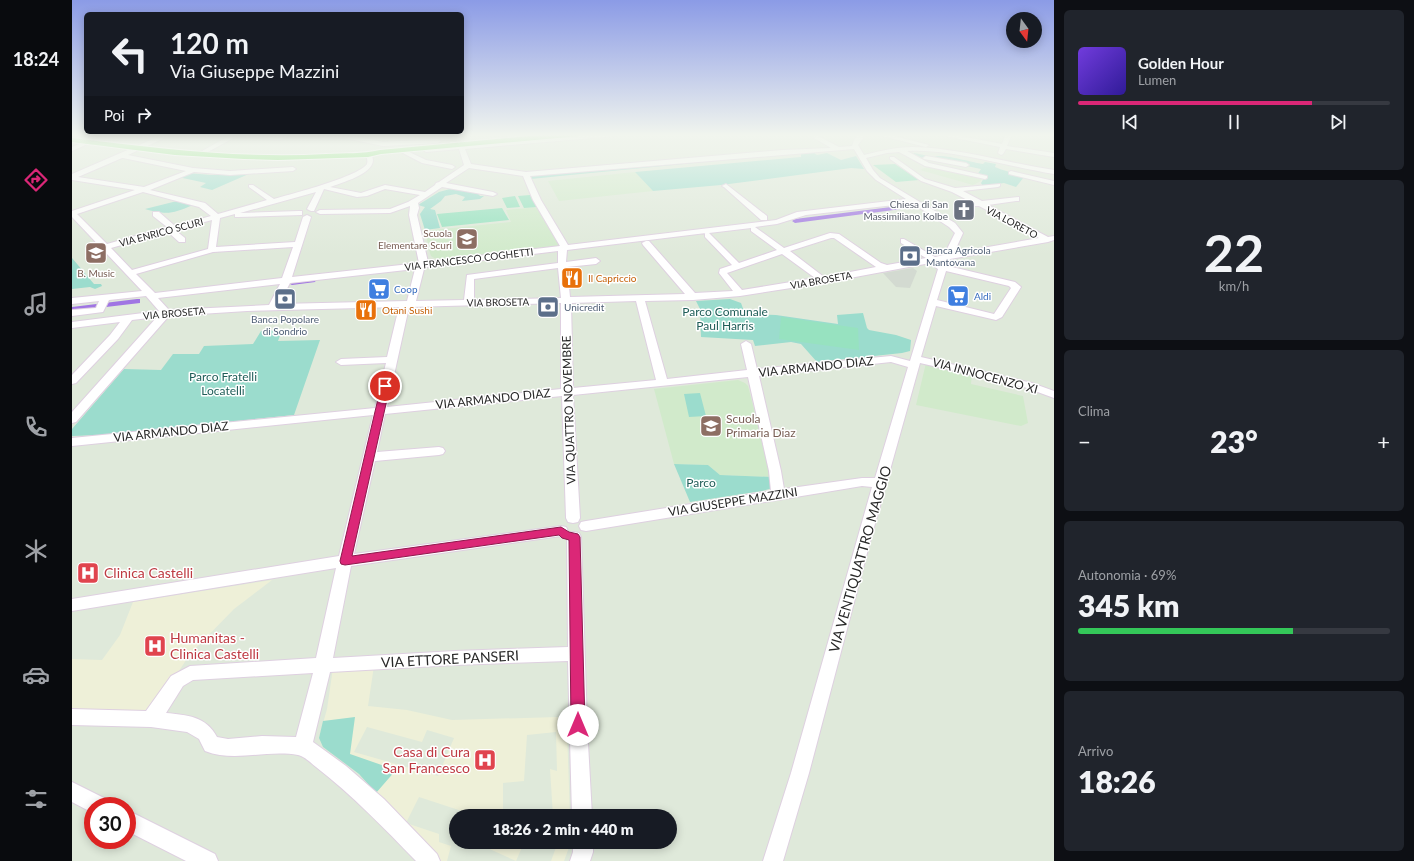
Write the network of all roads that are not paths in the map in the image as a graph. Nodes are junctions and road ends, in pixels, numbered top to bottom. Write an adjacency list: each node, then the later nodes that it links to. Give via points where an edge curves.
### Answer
1 (182, 174): 19 (street)
2 (353, 174): 18 (street)
3 (454, 174): 13 (street)
4 (512, 174): 10 (street)
5 (563, 174): 10 (street)
6 (872, 174): 25 (street)
7 (915, 174): 20 (street, VIA LORETO, via 923,180)
8 (971, 174): 11 (street)
9 (1015, 174): 17 (street)
10 (527, 177): 42 (street)
11 (985, 177)
12 (72, 178): 19 (street)
13 (438, 184): 21 (street); 22 (street)
14 (998, 185): 20 (street)
15 (251, 186): 24 (street)
16 (726, 186): 32 (street)
17 (1054, 186)
18 (322, 188): 21 (street, via 360,195 379,187); 24 (street); 28 (street)
19 (143, 189): 30 (street); 31 (street, via 202,205)
20 (955, 190): 26 (street, VIA LORETO)
21 (425, 194): 27 (street)
22 (493, 194)
23 (1016, 199): 26 (street, VIA LORETO)
24 (273, 201): 31 (street)
25 (911, 201): 33 (street, VIA FRANCESCO COGHETTI, via 805,213); 43 (street, via 957,230 959,233)
26 (978, 204): 39 (street, VIA LORETO)
27 (411, 208): 28 (street, via 390,211 320,212 314,216); 52 (street)
28 (306, 213): 31 (street); 41 (street)
29 (156, 214): 34 (street)
30 (73, 215): 44 (street)
31 (216, 216): 34 (street, VIA ENRICO SCURI); 45 (street)
32 (764, 218): 33 (street, VIA FRANCESCO COGHETTI); 42 (street, VIA FRANCESCO COGHETTI)
33 (783, 218): 42 (street, VIA FRANCESCO COGHETTI, via 770,223)
34 (171, 229): 37 (street); 44 (street, VIA ENRICO SCURI)
35 (754, 229): 46 (street)
36 (708, 235): 54 (street)
37 (182, 240)
38 (904, 241): 48 (street)
39 (1052, 241): 47 (street, VIA BROSETA)
40 (646, 243): 61 (street)
41 (299, 244): 45 (street); 58 (street)
42 (563, 245): 52 (street, VIA FRANCESCO COGHETTI); 53 (street, VIA QUATTRO NOVEMBRE)
43 (955, 245): 47 (street, VIA BROSETA); 51 (street, VIA VENTIQUATTRO MAGGIO)
44 (106, 247): 56 (street)
45 (212, 250): 56 (street)
46 (784, 250): 54 (street); 55 (street, via 830,235 836,236); 57 (street)
47 (975, 252): 51 (street, VIA BROSETA)
48 (934, 260): 50 (street, VIA BROSETA); 51 (street, VIA BROSETA)
49 (596, 261): 53 (street)
50 (922, 262): 51 (street, VIA BROSETA); 55 (street, VIA BROSETA)
51 (944, 263): 65 (street, VIA VENTIQUATTRO MAGGIO); 65 (street, via 1016,287 996,317)
52 (424, 265): 58 (street, VIA FRANCESCO COGHETTI); 68 (street, via 420,268)
53 (562, 265): 64 (street, VIA QUATTRO NOVEMBRE); 67 (street, via 470,277)
54 (737, 265): 59 (street, via 723,272)
55 (886, 268): 57 (street, VIA BROSETA)
56 (131, 273): 60 (street)
57 (822, 280): 59 (street, VIA BROSETA)
58 (286, 281): 60 (street, VIA FRANCESCO COGHETTI); 69 (street)
59 (740, 293): 61 (street, VIA BROSETA)
60 (151, 294): 66 (street, VIA FRANCESCO COGHETTI); 71 (street)
61 (693, 297): 62 (street, VIA BROSETA)
62 (640, 299): 64 (street, VIA BROSETA); 80 (street)
63 (72, 301): 66 (street)
64 (566, 301): 67 (street, VIA BROSETA); 81 (street, VIA QUATTRO NOVEMBRE)
65 (932, 302): 77 (street, VIA VENTIQUATTRO MAGGIO)
66 (103, 303): 70 (street, via 100,310)
67 (469, 303): 68 (street, VIA BROSETA)
68 (408, 304): 69 (street, VIA BROSETA); 75 (street)
69 (273, 307): 71 (street, VIA BROSETA)
70 (72, 313)
71 (166, 313): 72 (street, VIA BROSETA); 84 (street)
72 (129, 318): 73 (street, VIA BROSETA); 79 (street)
73 (72, 325)
74 (746, 344): 78 (street)
75 (391, 360): 76 (street); 83 (street)
76 (341, 362)
77 (915, 362): 78 (street, VIA ARMANDO DIAZ, via 891,359); 82 (street, VIA INNOCENZO XI, via 1028,385); 89 (street, VIA VENTIQUATTRO MAGGIO)
78 (752, 373): 80 (street, VIA ARMANDO DIAZ); 88 (street)
79 (72, 381)
80 (662, 382): 81 (street, VIA ARMANDO DIAZ)
81 (567, 391): 83 (street, VIA ARMANDO DIAZ); 92 (street, VIA QUATTRO NOVEMBRE, via 573,518 560,526)
82 (1054, 396)
83 (379, 411): 85 (street, VIA ARMANDO DIAZ); 87 (street)
84 (72, 418)
85 (72, 442)
86 (439, 451): 87 (street)
87 (369, 457): 93 (street)
88 (775, 471): 90 (street); 91 (street)
89 (881, 483): 90 (street, VIA GIUSEPPE MAZZINI, via 862,482); 108 (street, VIA VENTIQUATTRO MAGGIO)
90 (797, 491): 91 (street, VIA GIUSEPPE MAZZINI)
91 (778, 494): 92 (street, VIA GIUSEPPE MAZZINI)
92 (574, 531): 93 (street, VIA GIUSEPPE MAZZINI); 95 (street)
93 (345, 561): 94 (street, VIA GIUSEPPE MAZZINI); 96 (street)
94 (72, 605)
95 (577, 654): 96 (street, VIA ETTORE PANSERI); 102 (street)
96 (323, 666): 98 (street, VIA ETTORE PANSERI, via 190,673 177,680); 99 (street)
97 (72, 717): 98 (street)
98 (151, 719): 99 (street, via 190,724 205,732 211,745 228,748 262,745)
99 (303, 746): 106 (street, via 340,773 377,806)
100 (72, 792): 101 (street)
101 (84, 798)
102 (582, 809)
103 (136, 825): 105 (street)
104 (583, 849): 107 (street)
105 (208, 861)
106 (430, 861)
107 (580, 861)
108 (773, 861)

